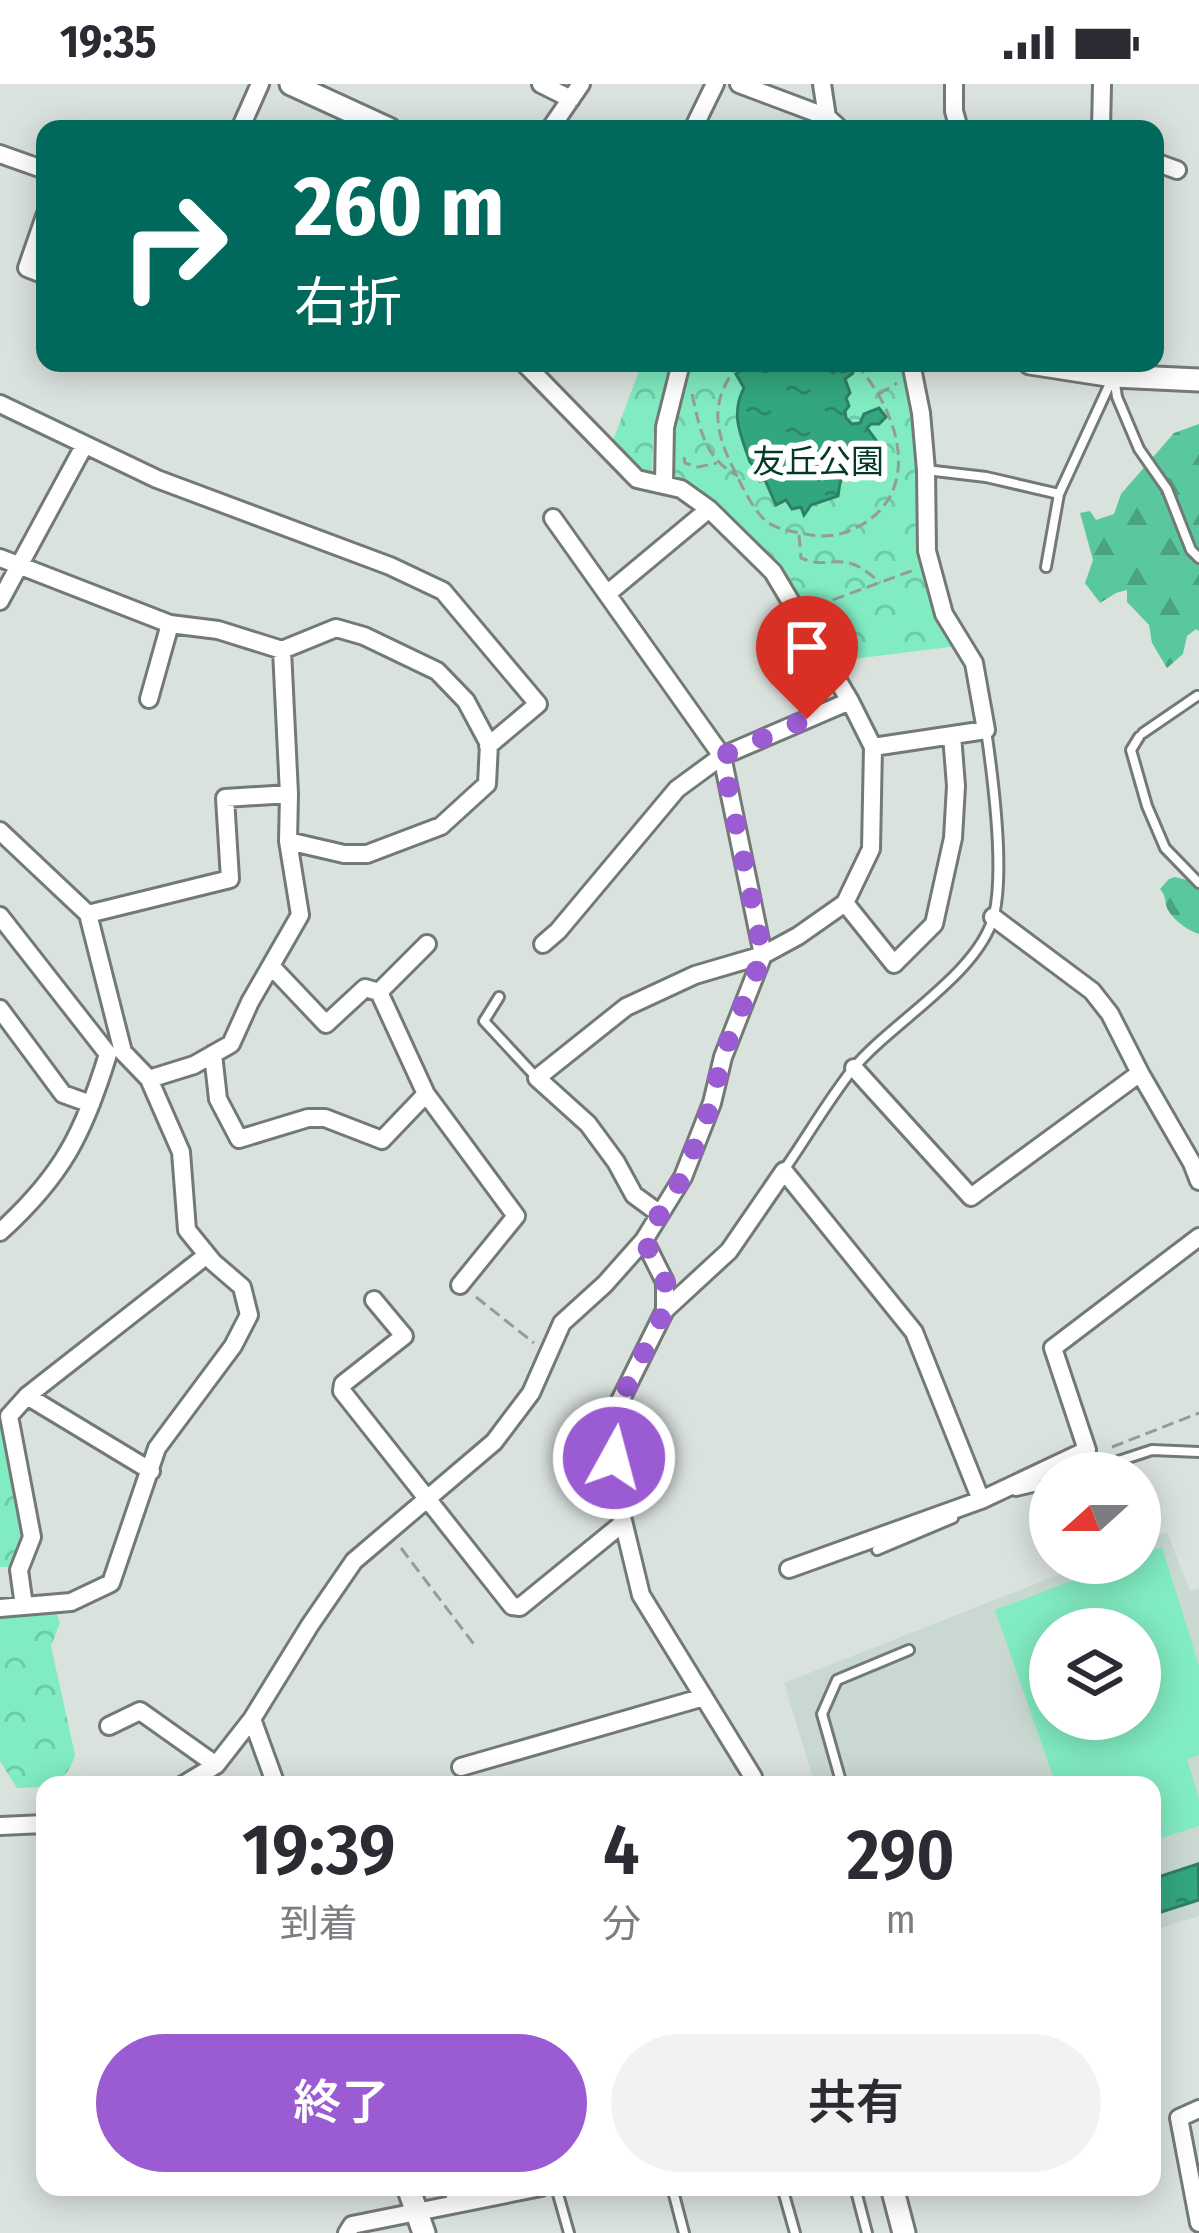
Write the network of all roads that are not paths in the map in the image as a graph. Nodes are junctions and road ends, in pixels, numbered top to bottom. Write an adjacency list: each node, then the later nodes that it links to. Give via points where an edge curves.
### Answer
1 (260, 84): 10 (street)
2 (541, 84): 9 (street)
3 (715, 84): 13 (street)
4 (740, 84): 14 (street)
5 (822, 84): 15 (street)
6 (954, 84): 16 (street)
7 (1102, 84): 17 (street)
8 (301, 86): 11 (street)
9 (576, 92): 12 (street)
10 (244, 120)
11 (370, 120)
12 (556, 120)
13 (697, 120)
14 (826, 120)
15 (832, 120)
16 (956, 120)
17 (1101, 120)
18 (0, 154): 20 (street)
19 (1164, 165): 21 (street)
20 (36, 167)
21 (1177, 170)
22 (36, 242): 23 (street, via 27,268)
23 (36, 272)
24 (533, 372): 33 (street, via 637,479)
25 (679, 372): 33 (street, via 665,427)
26 (912, 372): 32 (street)
27 (1088, 372): 28 (street)
28 (1114, 376): 29 (street); 34 (lane); 38 (lane, via 1139,449)
29 (1199, 380)
30 (0, 404): 31 (street)
31 (84, 446): 39 (street); 50 (street, via 443,591 538,704)
32 (926, 470): 34 (lane); 48 (street, via 927,551 944,614 974,663)
33 (664, 483): 35 (street)
34 (1059, 494): 40 (lane)
35 (709, 509): 41 (street); 47 (street, via 773,572)
36 (553, 518): 41 (street)
37 (0, 558): 39 (street)
38 (1199, 558)
39 (18, 566): 42 (street); 43 (street)
40 (1046, 567)
41 (607, 594): 52 (street)
42 (0, 601)
43 (170, 624): 44 (street); 46 (street)
44 (282, 650): 50 (street, via 336,628 437,670 466,701); 53 (street)
45 (1197, 697): 56 (lane, via 1132,750 1166,848)
46 (149, 700)
47 (850, 701): 51 (street); 52 (street)
48 (986, 730): 49 (street); 60 (lane, via 998,875)
49 (952, 735): 51 (street); 57 (street, via 953,838 934,924 894,964)
50 (488, 746): 55 (street, via 487,784 441,826 367,854)
51 (873, 746): 57 (street, via 871,849)
52 (722, 756): 62 (street, via 676,789); 63 (street)
53 (289, 794): 55 (street); 58 (street, via 225,798 230,879)
54 (0, 831): 58 (street)
55 (288, 842): 64 (street, via 300,915)
56 (1199, 883)
57 (845, 903): 63 (street)
58 (88, 914): 68 (street)
59 (0, 916): 68 (street)
60 (993, 916): 70 (lane, via 975,953); 71 (street, via 1092,991)
61 (427, 944): 65 (street)
62 (543, 944)
63 (763, 955): 72 (street, via 626,1006); 78 (street, via 683,1177)
64 (271, 966): 65 (street, via 326,1024 365,988); 69 (street, via 230,1044)
65 (379, 992): 74 (street)
66 (499, 997): 72 (lane, via 484,1022)
67 (0, 1009): 75 (street, via 63,1094)
68 (116, 1053): 73 (street); 75 (street)
69 (213, 1054): 73 (street); 74 (street, via 218,1099 238,1139 326,1118 382,1140)
70 (854, 1068): 71 (street, via 971,1197); 76 (lane)
71 (1140, 1073): 77 (street)
72 (537, 1078): 78 (street, via 588,1124 634,1195)
73 (149, 1079): 82 (street, via 181,1153 187,1230)
74 (426, 1094): 83 (street, via 516,1216)
75 (91, 1104): 79 (street, via 68,1157)
76 (784, 1172): 85 (street, via 729,1251); 92 (street, via 914,1332)
77 (1199, 1181)
78 (660, 1214): 81 (street)
79 (0, 1232)
80 (1199, 1237): 92 (street, via 1053,1348 1087,1450)
81 (644, 1240): 85 (street, via 665,1282); 91 (street, via 562,1323 531,1394 494,1442)
82 (207, 1255): 86 (street); 89 (street, via 242,1287 249,1316 157,1448)
83 (460, 1285)
84 (374, 1300): 91 (street, via 404,1336 342,1390)
85 (665, 1310): 93 (street, via 610,1421)
86 (27, 1396): 89 (street); 96 (street, via 9,1416 32,1537 19,1570)
87 (1146, 1452): 88 (lane)
88 (1199, 1452)
89 (151, 1471): 96 (street, via 111,1583 71,1602)
90 (1029, 1487): 94 (lane)
91 (428, 1500): 93 (street, via 515,1608); 100 (street, via 354,1561)
92 (981, 1500): 95 (street)
93 (623, 1523): 99 (street, via 641,1595)
94 (877, 1550)
95 (789, 1570)
96 (24, 1606): 97 (street)
97 (0, 1607)
98 (909, 1650): 107 (lane, via 837,1680 822,1714)
99 (704, 1697): 103 (street); 106 (street)
100 (252, 1719): 102 (street); 105 (street)
101 (109, 1726): 102 (street, via 140,1711)
102 (216, 1765): 104 (street)
103 (460, 1767)
104 (198, 1776)
105 (273, 1776)
106 (752, 1776)
107 (839, 1776)
108 (36, 1824): 109 (street)
109 (0, 1826)
110 (1199, 2109): 118 (street, via 1179,2118)
111 (451, 2196): 117 (street)
112 (559, 2196): 120 (lane)
113 (675, 2196): 121 (lane)
114 (785, 2196): 122 (lane)
115 (857, 2196): 123 (lane)
116 (894, 2196): 124 (street)
117 (421, 2223): 119 (street, via 352,2225)
118 (1197, 2229)
119 (347, 2233)
120 (569, 2233)
121 (685, 2233)
122 (795, 2233)
123 (867, 2233)
124 (904, 2233)

